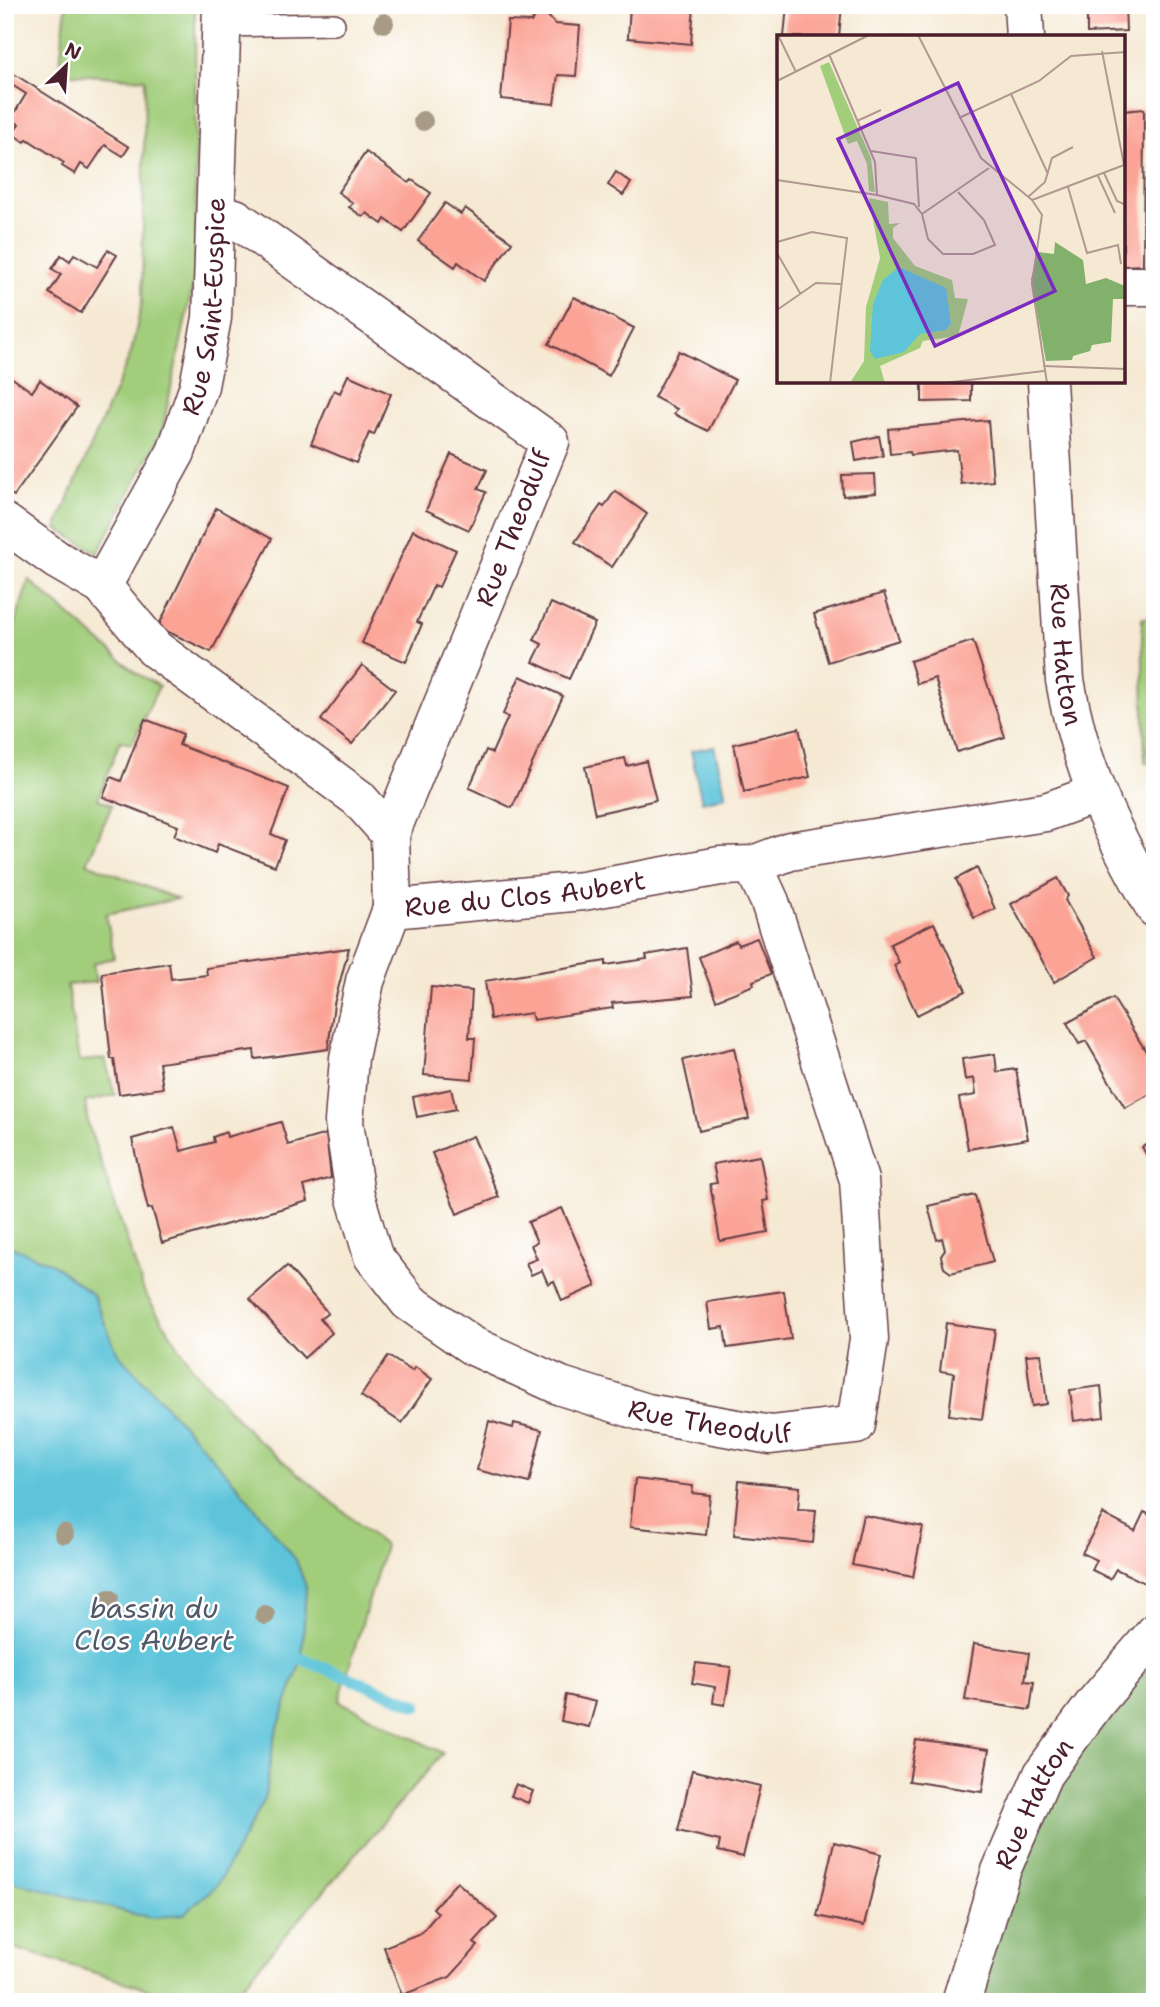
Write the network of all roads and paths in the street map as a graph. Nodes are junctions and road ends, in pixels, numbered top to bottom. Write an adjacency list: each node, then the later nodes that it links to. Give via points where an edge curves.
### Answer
1 (1023, 5): 4 (street)
2 (223, 16): 3 (lane); 5 (street, Rue Saint-Euspice)
3 (334, 24)
4 (1025, 35)
5 (215, 214): 10 (street, Rue Saint-Euspice, via 212,318 199,386 176,452); 12 (street, Rue Theodulf, via 235,218 550,442)
6 (1125, 286): 7 (street)
7 (1155, 286)
8 (1048, 383): 11 (street, Rue Hatton, via 1065,680)
9 (5, 523): 10 (street)
10 (102, 586): 12 (street, via 155,649 358,798)
11 (1095, 794): 13 (street, Rue du Clos Aubert, via 1045,812 790,851); 14 (street, Rue Hatton)
12 (390, 834): 15 (street, Rue du Clos Aubert)
13 (753, 864): 15 (street, Rue du Clos Aubert); 15 (street, Rue Theodulf, via 770,902 859,1180 869,1339 856,1424 771,1435 647,1413 561,1386 471,1345 410,1302 373,1256 355,1195 344,1122 349,1058 362,994)
14 (1155, 908)
15 (389, 917)
16 (1155, 1633): 17 (street, Rue Hatton, via 1043,1774 1001,1871)
17 (961, 2002)

